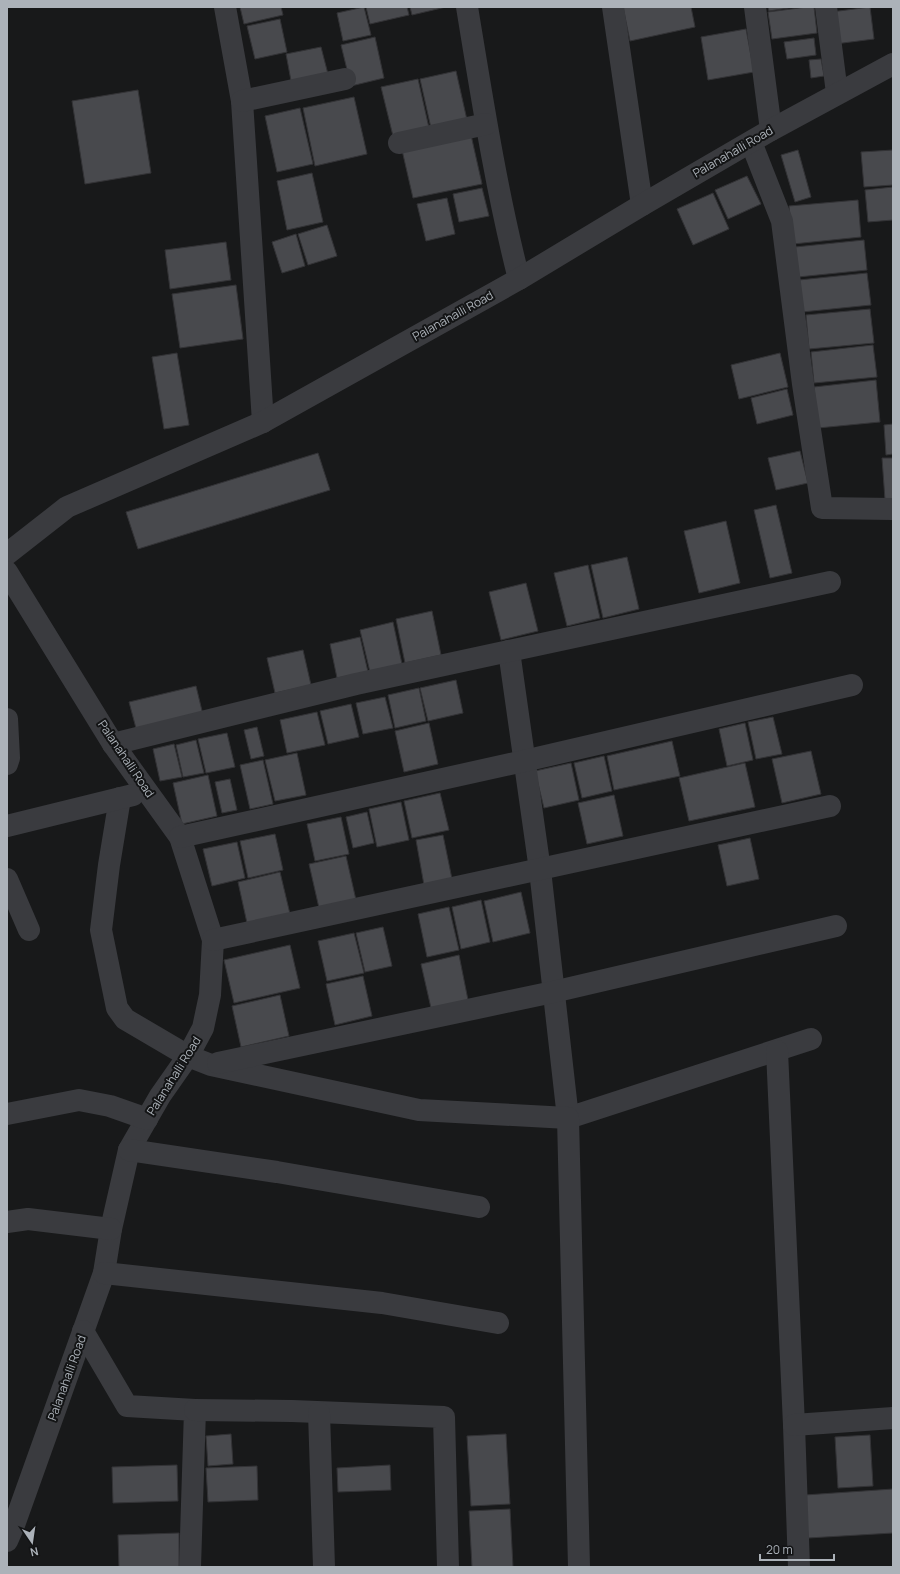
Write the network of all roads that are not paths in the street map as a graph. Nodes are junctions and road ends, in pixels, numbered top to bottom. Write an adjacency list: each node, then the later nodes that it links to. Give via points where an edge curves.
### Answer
1 (225, 7): 9 (street)
2 (467, 7): 10 (street)
3 (613, 7): 14 (street)
4 (755, 7): 11 (street)
5 (826, 7): 8 (street)
6 (893, 64): 8 (street, Palanahalli Road)
7 (345, 79): 9 (street)
8 (837, 93): 11 (street, Palanahalli Road)
9 (242, 101): 16 (street)
10 (486, 124): 13 (street); 15 (street, via 505,224)
11 (771, 130): 12 (street, Palanahalli Road)
12 (751, 142): 14 (street, Palanahalli Road); 17 (street, via 782,221 822,508)
13 (399, 143)
14 (642, 204): 15 (street, Palanahalli Road)
15 (520, 279): 16 (street, Palanahalli Road)
16 (263, 422): 18 (street, Palanahalli Road, via 67,507)
17 (893, 509)
18 (7, 554)
19 (7, 572): 24 (street, Palanahalli Road)
20 (830, 582): 21 (street)
21 (509, 651): 24 (street, via 356,684); 25 (street)
22 (852, 685): 25 (street)
23 (7, 719): 26 (street)
24 (113, 744): 27 (street, Palanahalli Road)
25 (524, 761): 31 (street); 32 (street)
26 (7, 764)
27 (147, 791): 28 (street); 31 (street, Palanahalli Road)
28 (120, 798): 30 (street); 40 (street, via 101,930 117,1008 125,1019)
29 (830, 806): 32 (street)
30 (7, 826)
31 (180, 837): 36 (street, Palanahalli Road)
32 (540, 870): 36 (street); 37 (street)
33 (7, 879): 35 (street)
34 (836, 926): 37 (street)
35 (29, 930)
36 (213, 940): 40 (street, Palanahalli Road, via 210,995 203,1028)
37 (553, 992): 41 (street); 43 (street)
38 (811, 1039): 39 (street)
39 (777, 1051): 43 (street); 55 (street)
40 (188, 1056): 41 (street); 44 (street, Palanahalli Road)
41 (211, 1065): 43 (street, via 419,1110)
42 (7, 1114): 44 (street, via 79,1100 110,1106)
43 (568, 1118): 60 (street)
44 (146, 1119): 45 (street, Palanahalli Road)
45 (129, 1150): 46 (street, via 277,1172); 48 (street, Palanahalli Road)
46 (479, 1207)
47 (7, 1222): 48 (street, via 28,1219)
48 (111, 1230): 49 (street, Palanahalli Road)
49 (104, 1273): 50 (street, via 382,1303); 51 (street, Palanahalli Road)
50 (498, 1323)
51 (84, 1331): 52 (street, via 127,1406); 56 (street, Palanahalli Road)
52 (195, 1410): 53 (street); 57 (street)
53 (319, 1413): 58 (street); 59 (street, via 444,1417)
54 (893, 1418): 55 (street)
55 (794, 1425): 61 (street)
56 (7, 1541)
57 (190, 1567)
58 (324, 1567)
59 (448, 1567)
60 (579, 1567)
61 (799, 1567)

